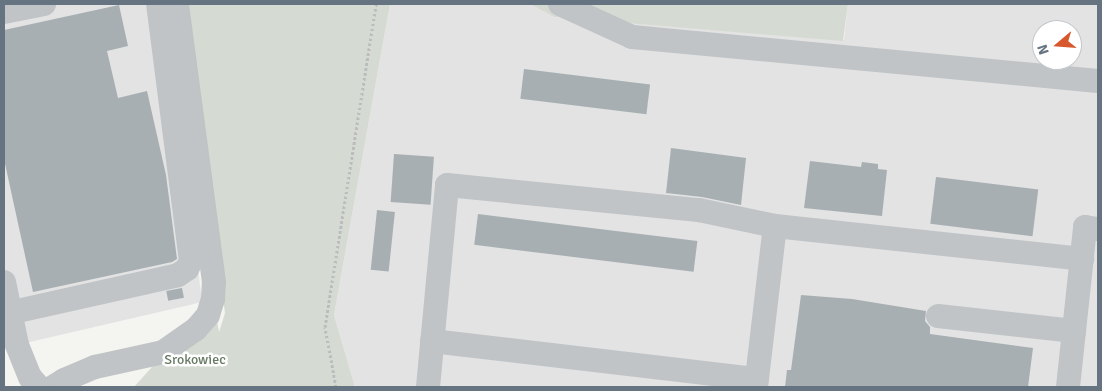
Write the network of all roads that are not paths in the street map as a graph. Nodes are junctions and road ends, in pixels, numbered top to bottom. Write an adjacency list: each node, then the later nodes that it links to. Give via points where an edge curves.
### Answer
1 (44, 4): 5 (lane)
2 (158, 4): 11 (lane, via 191,261 178,275)
3 (177, 4): 17 (lane, via 214,282 211,307 196,329 163,352 96,367)
4 (560, 4): 6 (lane, via 632,37)
5 (4, 12)
6 (1098, 81)
7 (775, 226): 9 (lane); 14 (lane, via 699,210 447,185); 15 (lane)
8 (1098, 228): 9 (lane, via 1085,227)
9 (1082, 259): 13 (lane)
10 (4, 282): 11 (lane)
11 (7, 313): 16 (lane, via 30,377)
12 (938, 316): 13 (lane)
13 (1074, 331): 19 (lane)
14 (432, 341): 15 (lane); 18 (lane)
15 (756, 383)
16 (38, 387)
17 (53, 387)
18 (428, 387)
19 (1068, 387)

